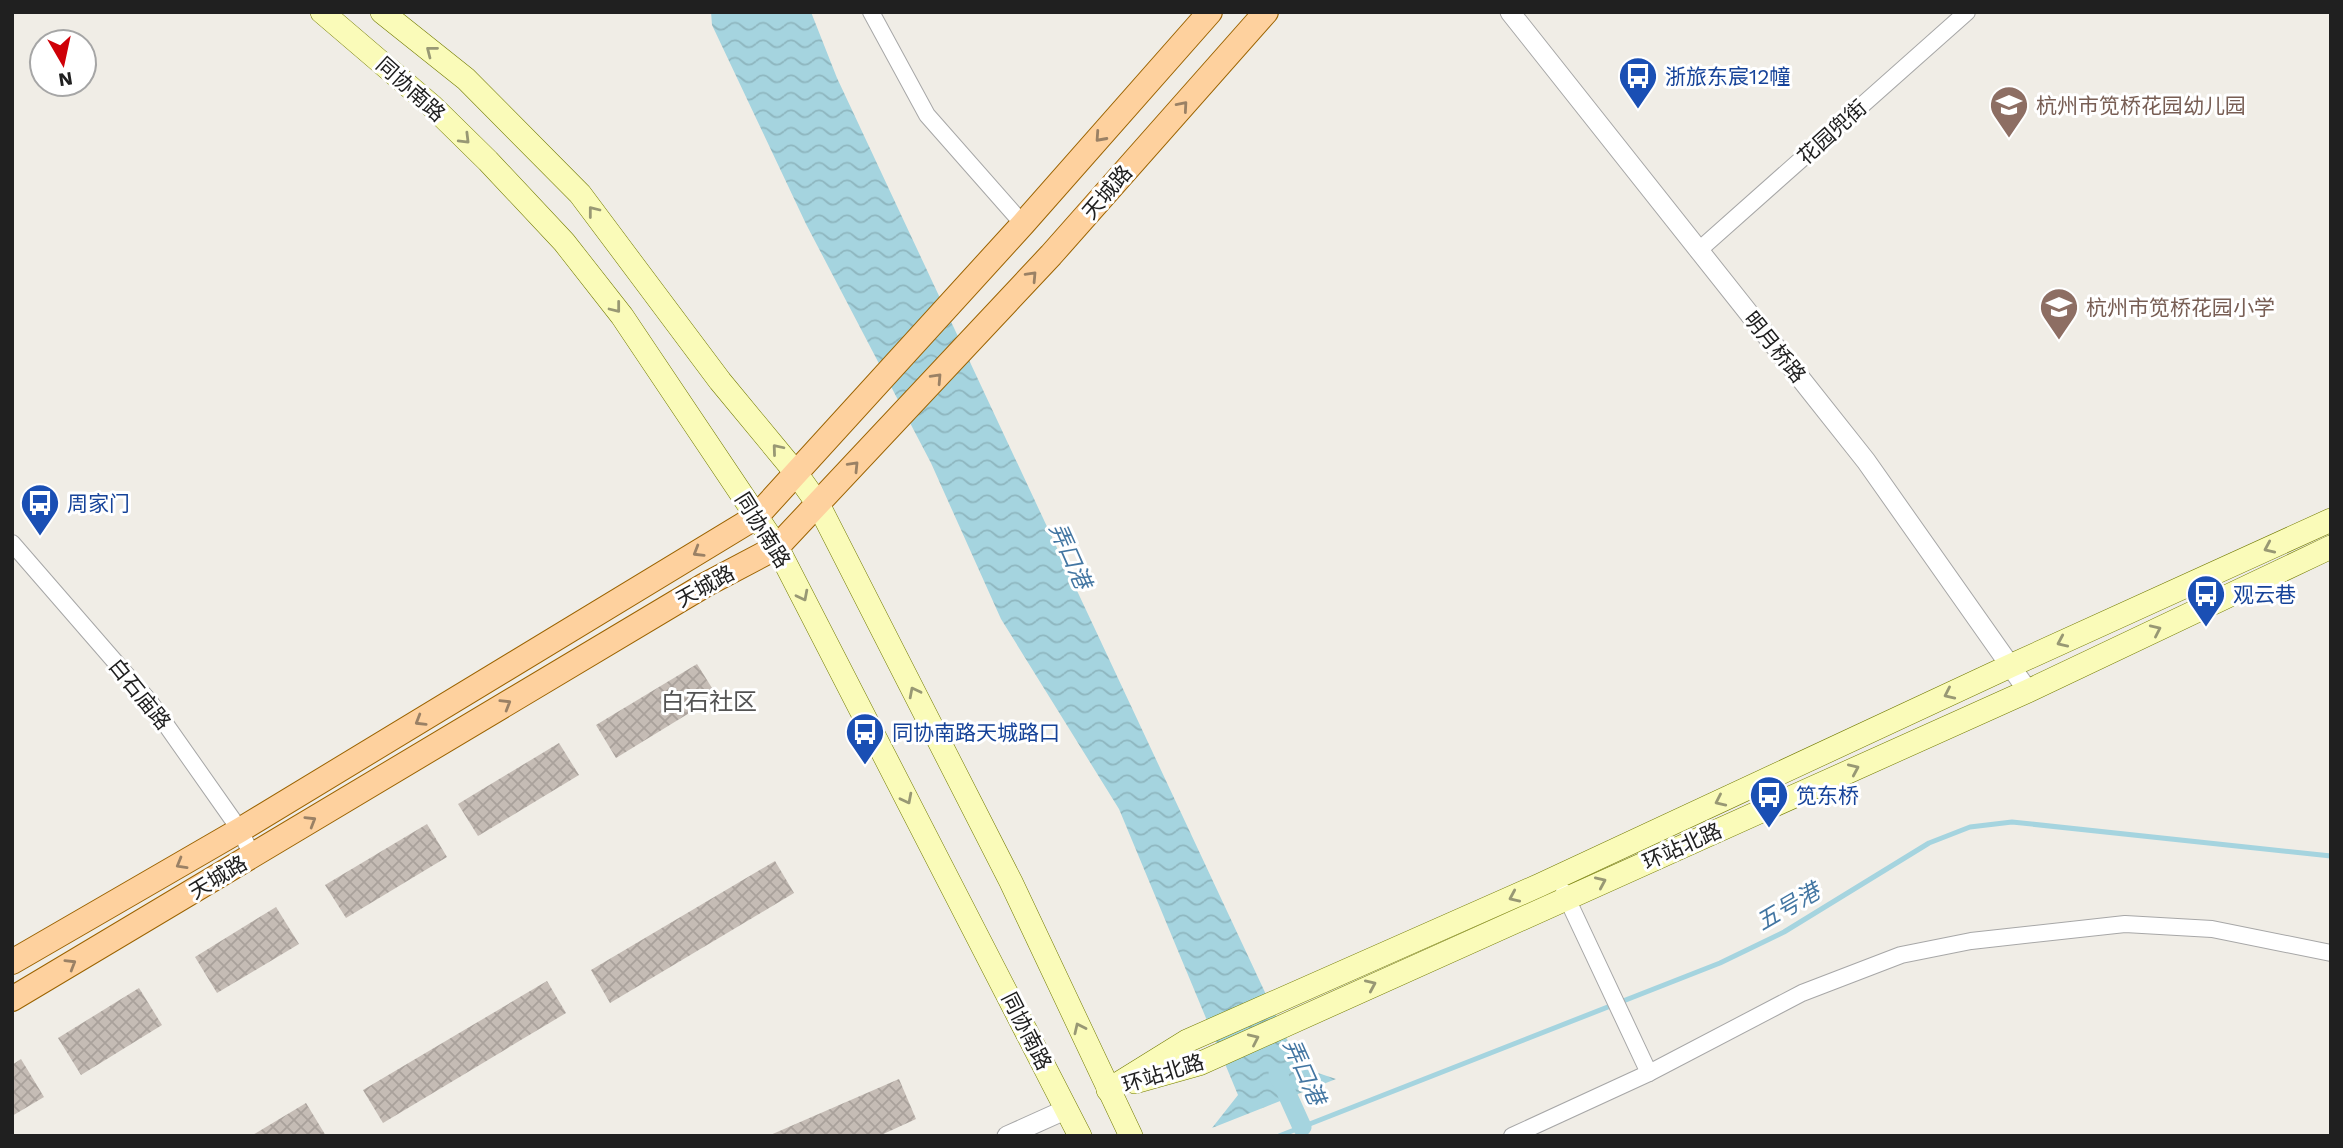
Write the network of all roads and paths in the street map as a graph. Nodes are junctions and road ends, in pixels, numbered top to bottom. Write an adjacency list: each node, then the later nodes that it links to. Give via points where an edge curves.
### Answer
1 (322, 12): 12 (main road, 同协南路, one-way to 12, via 432,106 564,242 622,316)
2 (382, 12): 10 (main road, 同协南路, one-way to 2, via 720,381 580,194 466,79)
3 (871, 12): 8 (street, via 928,115)
4 (1210, 12): 8 (main road, 天城路, one-way to 8)
5 (1266, 12): 11 (main road, 天城路, one-way to 5, via 985,327)
6 (1510, 12): 9 (street, 明月桥路)
7 (1967, 12): 9 (street, 花园兜街)
8 (1023, 224): 10 (main road, 天城路)
9 (1698, 251): 17 (street, 明月桥路, via 1866,461)
10 (796, 473): 11 (main road, 同协南路); 12 (main road, 天城路)
11 (818, 504): 15 (main road, 天城路); 26 (main road, 同协南路, one-way to 11, via 1012,882)
12 (756, 517): 15 (main road, 同协南路); 19 (main road, 天城路, one-way to 19)
13 (2331, 520): 17 (main road, 环站北路, one-way to 17)
14 (12, 543): 19 (street, 白石庙路, via 150,702)
15 (778, 547): 20 (main road, 天城路, one-way to 15, via 705,585); 27 (main road, 同协南路, one-way to 27)
16 (2331, 547): 18 (main road, 环站北路, one-way to 16)
17 (2011, 666): 18 (street, 明月桥路); 21 (main road, 环站北路, one-way to 21)
18 (2028, 691): 21 (main road, 环站北路, one-way to 18)
19 (240, 830): 20 (street, 白石庙路); 23 (main road, 天城路, one-way to 23)
20 (253, 856): 24 (main road, 天城路, one-way to 20)
21 (1562, 887): 25 (street); 26 (main road, 环站北路, one-way to 26, via 1297,992 1187,1041); 26 (main road, 环站北路, one-way to 21, via 1199,1064)
22 (2331, 953): 25 (street, via 2212,929 2125,924 1972,942 1901,955 1802,993)
23 (12, 962)
24 (12, 999)
25 (1649, 1073): 31 (street)
26 (1108, 1090): 30 (main road, 同协南路)
27 (1067, 1109): 28 (street); 29 (main road, 同协南路)
28 (1007, 1136)
29 (1080, 1136)
30 (1131, 1136)
31 (1512, 1136)

